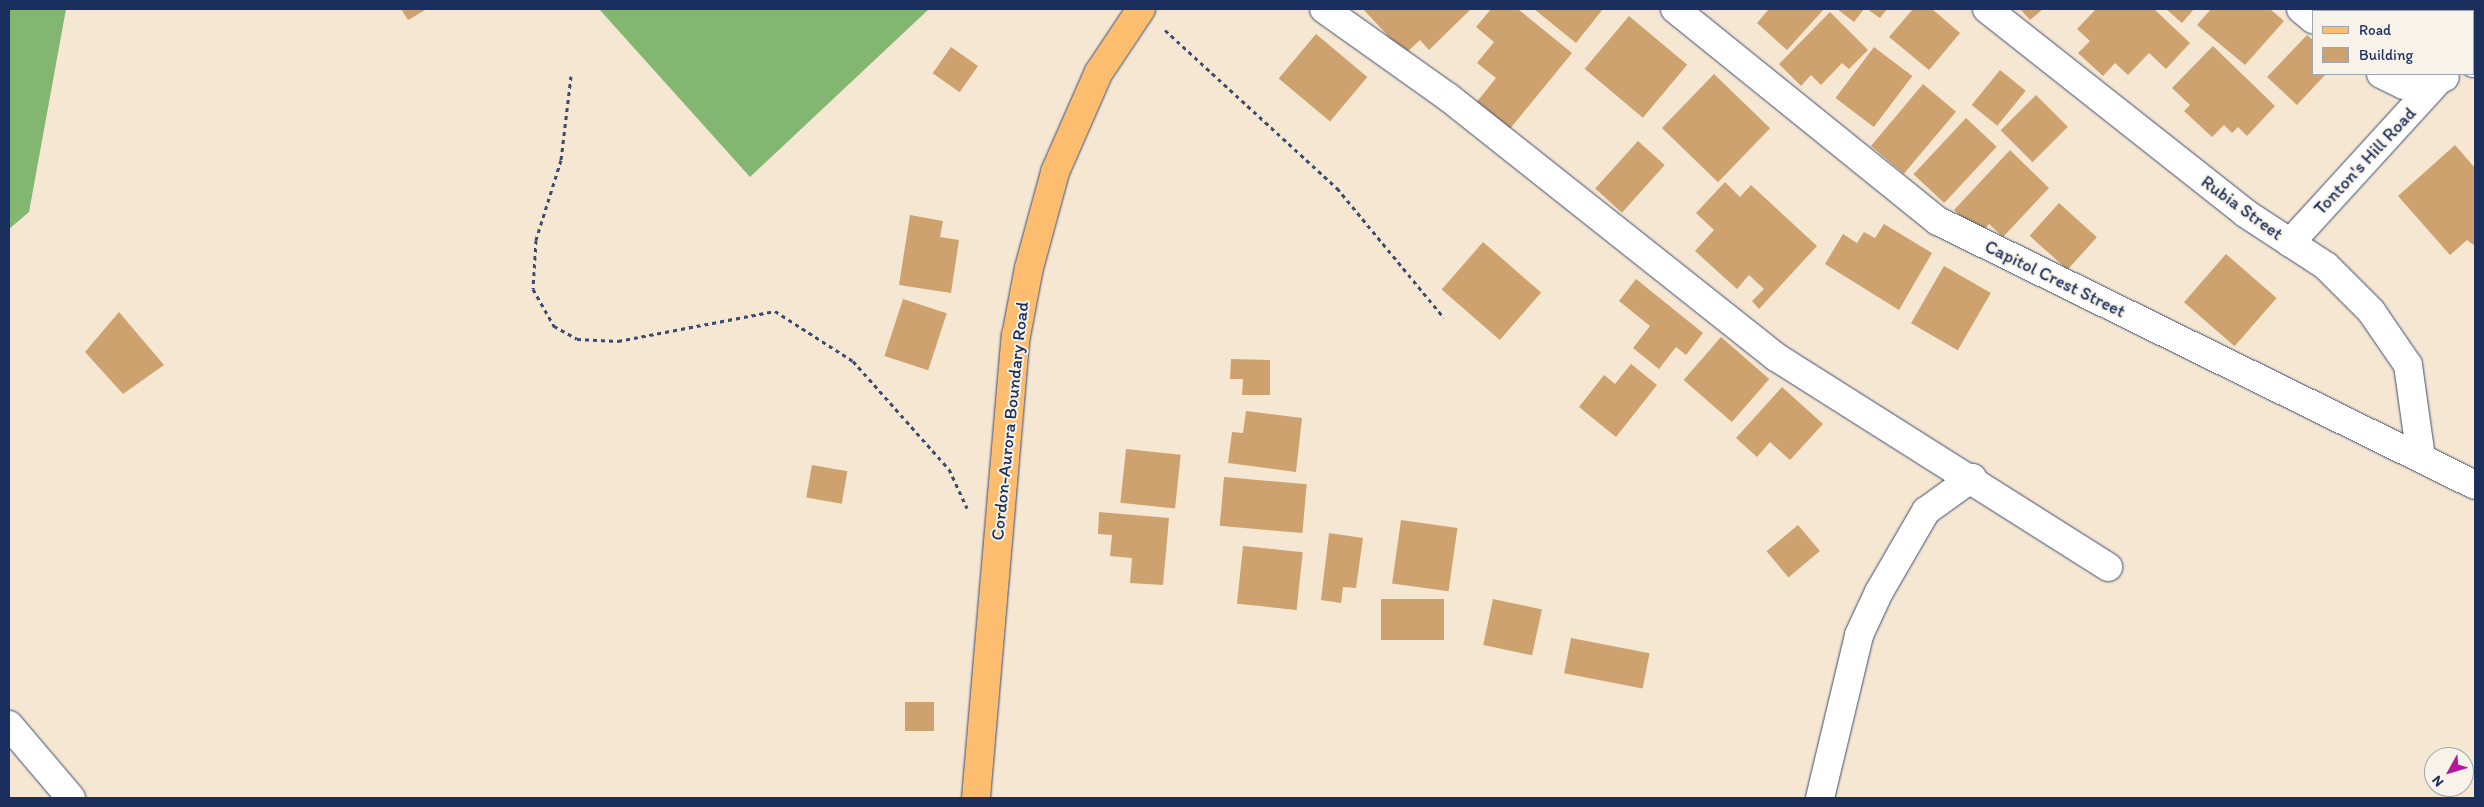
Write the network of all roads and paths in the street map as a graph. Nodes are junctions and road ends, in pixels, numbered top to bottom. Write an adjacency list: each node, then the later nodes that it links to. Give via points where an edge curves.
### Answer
1 (1324, 9): 13 (street, via 1448,97 1776,357)
2 (1675, 9): 12 (street, Capitol Crest Street, via 1938,221)
3 (1987, 9): 10 (street, Rubia Street, via 2245,213)
4 (2301, 9): 6 (street)
5 (1149, 16): 11 (path, via 1337,188); 19 (main road, Cordon-Aurora Boundary Road, via 1099,72 1055,172 1028,268 1016,336)
6 (2312, 18)
7 (2383, 75): 9 (street, via 2404,85)
8 (571, 76): 15 (path, via 561,160 536,240 533,289 554,326 577,339 618,341 775,311 853,361 948,469)
9 (2445, 77): 10 (street, Tonton's Hill Road)
10 (2290, 243): 12 (street, Rubia Street, via 2326,266 2371,311 2408,365)
11 (1444, 318)
12 (2421, 457): 14 (street, Capitol Crest Street)
13 (1972, 478): 16 (street); 20 (street, via 1926,511 1879,592 1859,635)
14 (2475, 485)
15 (970, 512)
16 (2108, 567)
17 (9, 725): 18 (street)
18 (71, 798)
19 (976, 798)
20 (1820, 798)

